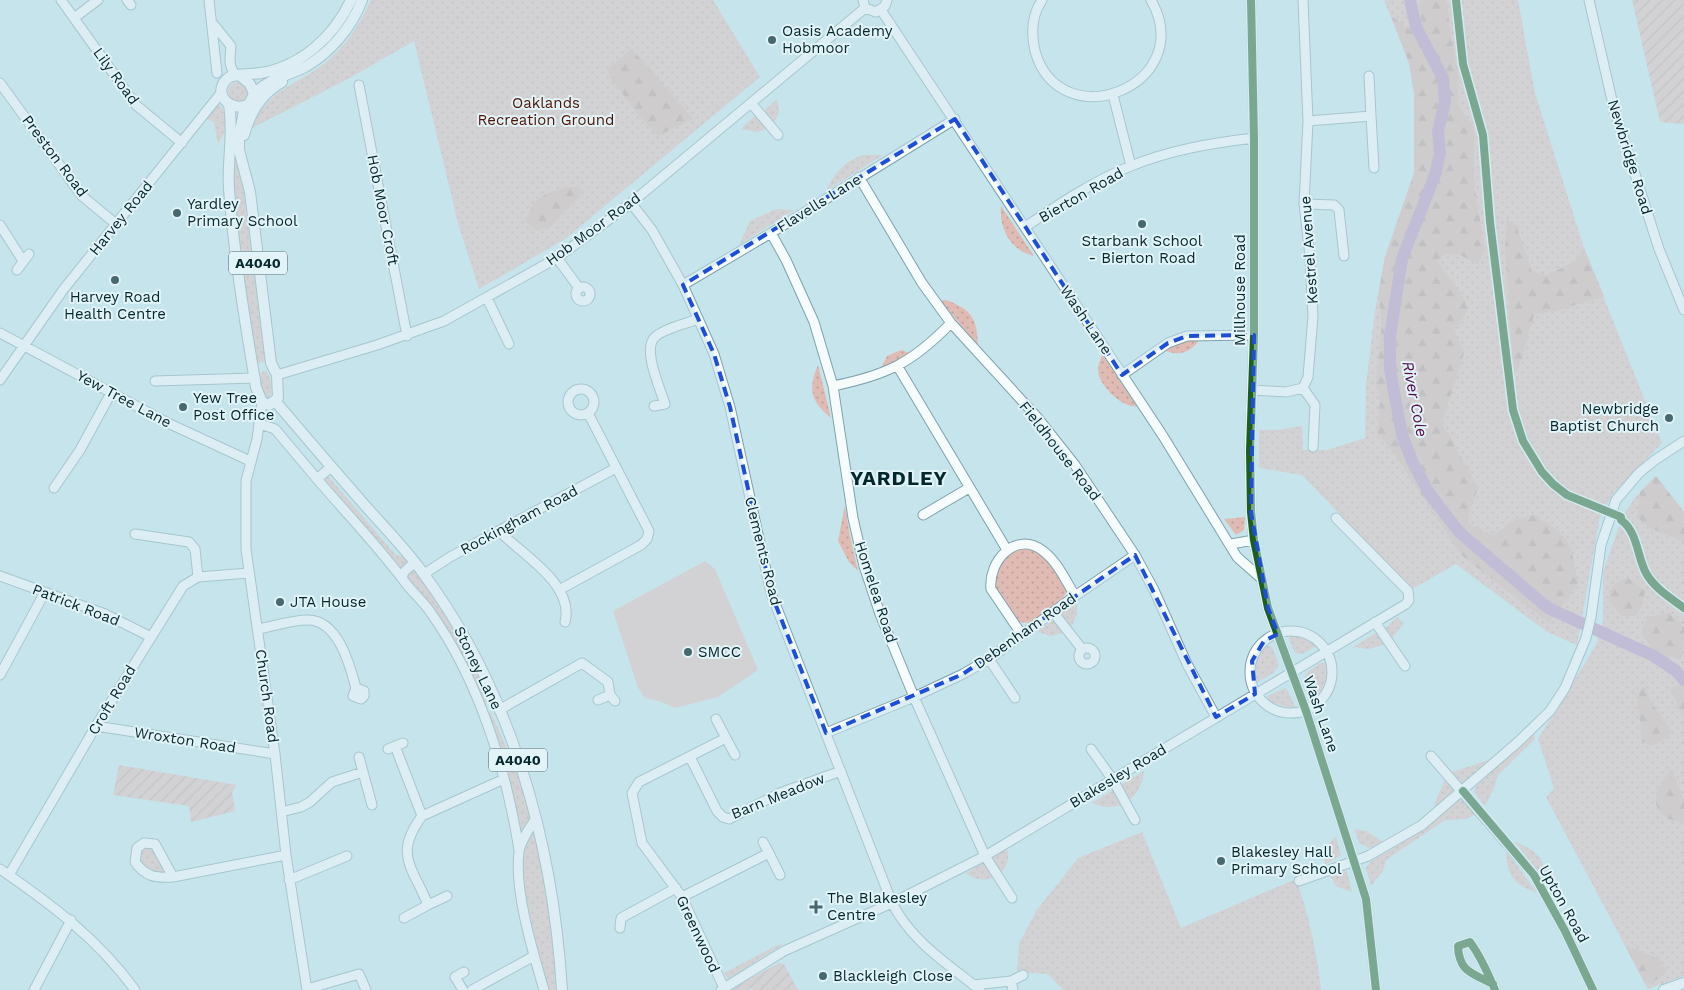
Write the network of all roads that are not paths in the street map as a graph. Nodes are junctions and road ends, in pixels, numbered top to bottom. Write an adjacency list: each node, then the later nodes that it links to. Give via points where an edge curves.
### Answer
1 (61, 0): 14 (street, Lily Road)
2 (98, 0): 14 (street)
3 (209, 0): 15 (street)
4 (351, 0): 18 (main road, via 336,26 308,53 280,68)
5 (362, 0): 16 (main road, A4040, via 343,34 321,56)
6 (887, 0): 13 (street)
7 (1042, 0): 24 (street, via 1033,23 1033,41 1047,74 1077,94)
8 (1151, 0): 24 (street, via 1160,23 1157,54 1140,80)
9 (1251, 0): 32 (street, Millhouse Road)
10 (1303, 0): 30 (street, Kestrel Avenue)
11 (1589, 0): 50 (street, Newbridge Road, via 1614,109 1659,249)
12 (864, 4): 13 (street, via 872,12); 25 (street, Hob Moor Road)
13 (881, 10): 29 (street, Wash Lane)
14 (74, 18): 33 (street, Lily Road, via 136,105)
15 (212, 20): 17 (street); 18 (street, via 232,46 229,58 232,72)
16 (304, 67): 23 (main road, A4040, via 269,81); 34 (main road, A4040, via 271,88 259,101 245,130)
17 (217, 73)
18 (237, 75): 22 (main road, via 226,80); 23 (main road, via 250,84)
19 (1369, 76): 28 (street)
20 (0, 83): 40 (street, Preston Road, via 82,196)
21 (359, 85): 55 (street, Hob Moor Croft)
22 (222, 93): 26 (main road, A4040); 33 (street, Harvey Road)
23 (254, 94): 27 (main road, A4040)
24 (1113, 95): 35 (street)
25 (751, 104): 31 (street); 38 (street, Hob Moor Road)
26 (230, 105): 27 (main road); 61 (main road, Church Road / A4040, via 232,131 228,166 232,226)
27 (245, 106): 34 (main road, A4040, via 238,137)
28 (1371, 116): 30 (street); 36 (street)
29 (954, 119): 37 (street, Flavells Lane); 42 (street, Wash Lane)
30 (1308, 122): 39 (street, Kestrel Avenue)
31 (778, 135)
32 (1254, 138): 35 (street, Bierton Road, via 1201,145); 54 (street, Millhouse Road)
33 (182, 142): 40 (street, Harvey Road)
34 (241, 158): 59 (main road, A4040, via 250,192)
35 (1132, 166): 42 (street, Bierton Road, via 1064,202)
36 (1374, 168)
37 (859, 177): 43 (street, Flavells Lane); 52 (street, Fieldhouse Road, via 922,283)
38 (631, 203): 45 (street, Hob Moor Road); 47 (street, Clements Road, via 652,230)
39 (1304, 204): 44 (street, via 1334,205 1339,210); 65 (street, Kestrel Avenue, via 1313,316 1308,377)
40 (116, 224): 57 (street, Harvey Road)
41 (0, 225): 46 (street, via 26,258)
42 (1025, 228): 60 (street, Wash Lane)
43 (771, 234): 47 (street, Flavells Lane); 64 (street, Homelea Road, via 814,322)
44 (1344, 256)
45 (557, 258): 48 (street); 49 (street, Hob Moor Road)
46 (17, 270)
47 (683, 285): 51 (street, Clements Road)
48 (579, 288)
49 (487, 298): 55 (street, Hob Moor Road); 56 (street)
50 (1684, 310)
51 (698, 319): 70 (street, via 660,334 652,341 652,363 665,404); 123 (street, Clements Road, via 714,354 730,407 771,593)
52 (951, 323): 58 (street, via 928,346); 88 (street, Fieldhouse Road, via 1042,424 1075,466)
53 (0, 333): 57 (street, Yew Tree Lane)
54 (1254, 335): 60 (street, via 1188,336 1168,343); 66 (street, Millhouse Road)
55 (407, 336): 59 (street, Hob Moor Road)
56 (509, 344)
57 (24, 345): 62 (street, Harvey Road); 67 (street, Yew Tree Lane)
58 (898, 367): 64 (street, via 870,378); 80 (street)
59 (274, 371): 61 (main road, via 261,368); 69 (main road, A4040, via 279,387)
60 (1122, 375): 86 (street, Wash Lane)
61 (255, 377): 63 (street); 68 (main road, Church Road / A4040)
62 (0, 380)
63 (155, 381)
64 (833, 386): 114 (street, Homelea Road, via 853,518 864,566)
65 (1303, 388): 66 (street, via 1286,392); 74 (street, via 1315,405)
66 (1253, 390): 85 (street, Millhouse Road, via 1251,512)
67 (111, 393): 75 (street, Yew Tree Lane); 79 (street, via 80,450)
68 (262, 402): 69 (main road, via 269,405); 72 (street, Church Road)
69 (276, 402): 76 (main road, Stoney Lane / A4040)
70 (654, 406)
71 (588, 413): 77 (street)
72 (260, 424): 75 (street, Church Road); 78 (street, via 275,429)
73 (1684, 442): 136 (street, via 1647,466 1616,500 1601,545 1586,638 1565,688 1550,711)
74 (1314, 447)
75 (250, 461): 90 (street, Church Road, via 245,524)
76 (331, 467): 78 (street); 89 (main road, Stoney Lane / A4040)
77 (616, 468): 83 (street, Rockingham Road); 96 (street, via 649,531 647,540)
78 (317, 479): 94 (street)
79 (54, 488)
80 (969, 488): 81 (street); 87 (street)
81 (924, 515)
82 (1336, 518): 101 (street, Blakesley Road, via 1409,595 1406,604)
83 (499, 531): 91 (street, Rockingham Road); 96 (street, via 532,559)
84 (135, 534): 93 (street, via 189,542 196,549)
85 (1254, 540): 86 (street); 95 (street, Millhouse Road)
86 (1231, 544): 95 (street, Wash Lane, via 1240,561)
87 (1007, 550): 98 (street, via 1020,545 1040,549 1052,558); 104 (street, via 993,566 991,589)
88 (1135, 555): 98 (street, Debenham Road); 120 (street, Fieldhouse Road)
89 (415, 562): 91 (main road, Stoney Lane / A4040); 94 (street)
90 (249, 573): 93 (street); 102 (street, Church Road)
91 (424, 574): 117 (main road, Stoney Lane / A4040, via 474,654)
92 (0, 576): 97 (street, Patrick Road)
93 (198, 577): 105 (street, Croft Road, via 183,586)
94 (402, 578): 118 (street, via 448,639)
95 (1262, 579): 103 (street, Wash Lane)
96 (559, 590): 100 (street, via 567,616)
97 (45, 592): 105 (street, Patrick Road, via 112,617); 111 (street)
98 (1075, 596): 99 (street, Debenham Road)
99 (1053, 612): 104 (street, Debenham Road); 106 (street)
100 (565, 622)
101 (1375, 622): 107 (street, Blakesley Road); 109 (street)
102 (258, 629): 112 (street, via 307,620 320,623 338,640); 127 (street, Church Road)
103 (1278, 634): 107 (street, via 1305,634); 110 (street, Wash Lane); 113 (street, via 1264,641 1252,661 1250,677)
104 (1022, 635): 108 (street, Debenham Road)
105 (151, 637): 122 (street, Croft Road)
106 (1082, 649)
107 (1327, 651): 110 (street, Blakesley Road); 119 (street, Wash Lane, via 1332,673 1329,689 1320,702)
108 (989, 659): 114 (street, Debenham Road); 115 (street)
109 (1405, 666)
110 (1292, 672): 113 (street, Blakesley Road); 119 (street, Wash Lane)
111 (0, 675)
112 (356, 688)
113 (1256, 694): 119 (street, Wash Lane, via 1266,705 1281,712); 120 (street, Blakesley Road)
114 (914, 697): 123 (street, Debenham Road); 147 (street, Homelea Road)
115 (1015, 698)
116 (598, 700): 117 (street, via 612,698 608,682 582,663)
117 (498, 707): 118 (street); 140 (main road, Stoney Lane / A4040)
118 (481, 710): 134 (street)
119 (1306, 711): 148 (street, Wash Lane)
120 (1216, 717): 135 (street, Blakesley Road)
121 (716, 719): 124 (street)
122 (96, 726): 127 (street, Wroxton Road); 150 (street, Croft Road)
123 (826, 733): 132 (street, Clements Road)
124 (726, 738): 128 (street); 129 (street, Greenwood)
125 (395, 746): 139 (street)
126 (1091, 749): 135 (street)
127 (275, 754): 138 (street, Church Road)
128 (735, 755)
129 (690, 756): 132 (street, Barn Meadow, via 717,811 729,819 780,794); 155 (street, Greenwood, via 639,782 632,793 642,843)
130 (1431, 756): 136 (street, Upton Road)
131 (359, 757): 133 (street)
132 (842, 771): 159 (street, Clements Road)
133 (363, 772): 137 (street); 138 (street, via 332,782 310,802)
134 (504, 779): 139 (street); 143 (street)
135 (1113, 780): 141 (street); 147 (street, Blakesley Road)
136 (1463, 791): 148 (street, via 1402,838 1368,856); 181 (street, Upton Road, via 1534,874)
137 (372, 805)
138 (281, 812): 145 (street, Church Road)
139 (422, 816): 160 (street, via 405,853)
140 (536, 818): 143 (street); 179 (main road, Stoney Lane / A4040, via 558,931)
141 (1135, 820)
142 (763, 842): 144 (street)
143 (519, 850): 164 (street, via 518,876)
144 (769, 853): 151 (street); 157 (street)
145 (286, 855): 152 (street); 153 (street, Church Road)
146 (347, 856): 153 (street)
147 (985, 856): 158 (street, Homelea Road); 159 (street, Blakesley Road)
148 (1354, 859): 154 (street); 180 (street, Wash Lane, via 1366,899)
149 (0, 869): 150 (street)
150 (9, 875): 162 (street)
151 (780, 875)
152 (173, 877): 152 (street, via 158,878 144,873 135,862 137,848 144,843 155,844)
153 (290, 880): 171 (street, Church Road)
154 (1299, 881)
155 (676, 888): 157 (street, Greenwood); 163 (street, via 621,918)
156 (447, 896): 160 (street)
157 (682, 897): 172 (street, Greenwood)
158 (1012, 898)
159 (892, 903): 170 (street, Clements Road, via 916,936 940,961); 172 (street, Blakesley Road, via 784,951)
160 (428, 905): 161 (street)
161 (404, 918)
162 (71, 920): 173 (street); 174 (street, via 109,957)
163 (620, 928)
164 (534, 956): 177 (street); 178 (street)
165 (464, 972): 176 (street, via 455,978)
166 (1023, 974): 168 (street)
167 (1684, 983): 182 (main road)
168 (1012, 986): 170 (street)
169 (1494, 987): 169 (street, via 1470,942 1458,946 1465,970)
170 (977, 988)
171 (307, 989): 175 (street, via 359,974)
172 (722, 989)
173 (34, 990)
174 (135, 990)
175 (366, 990)
176 (462, 990)
177 (472, 990)
178 (544, 990)
179 (562, 990)
180 (1376, 990)
181 (1593, 990)
182 (1664, 990)

